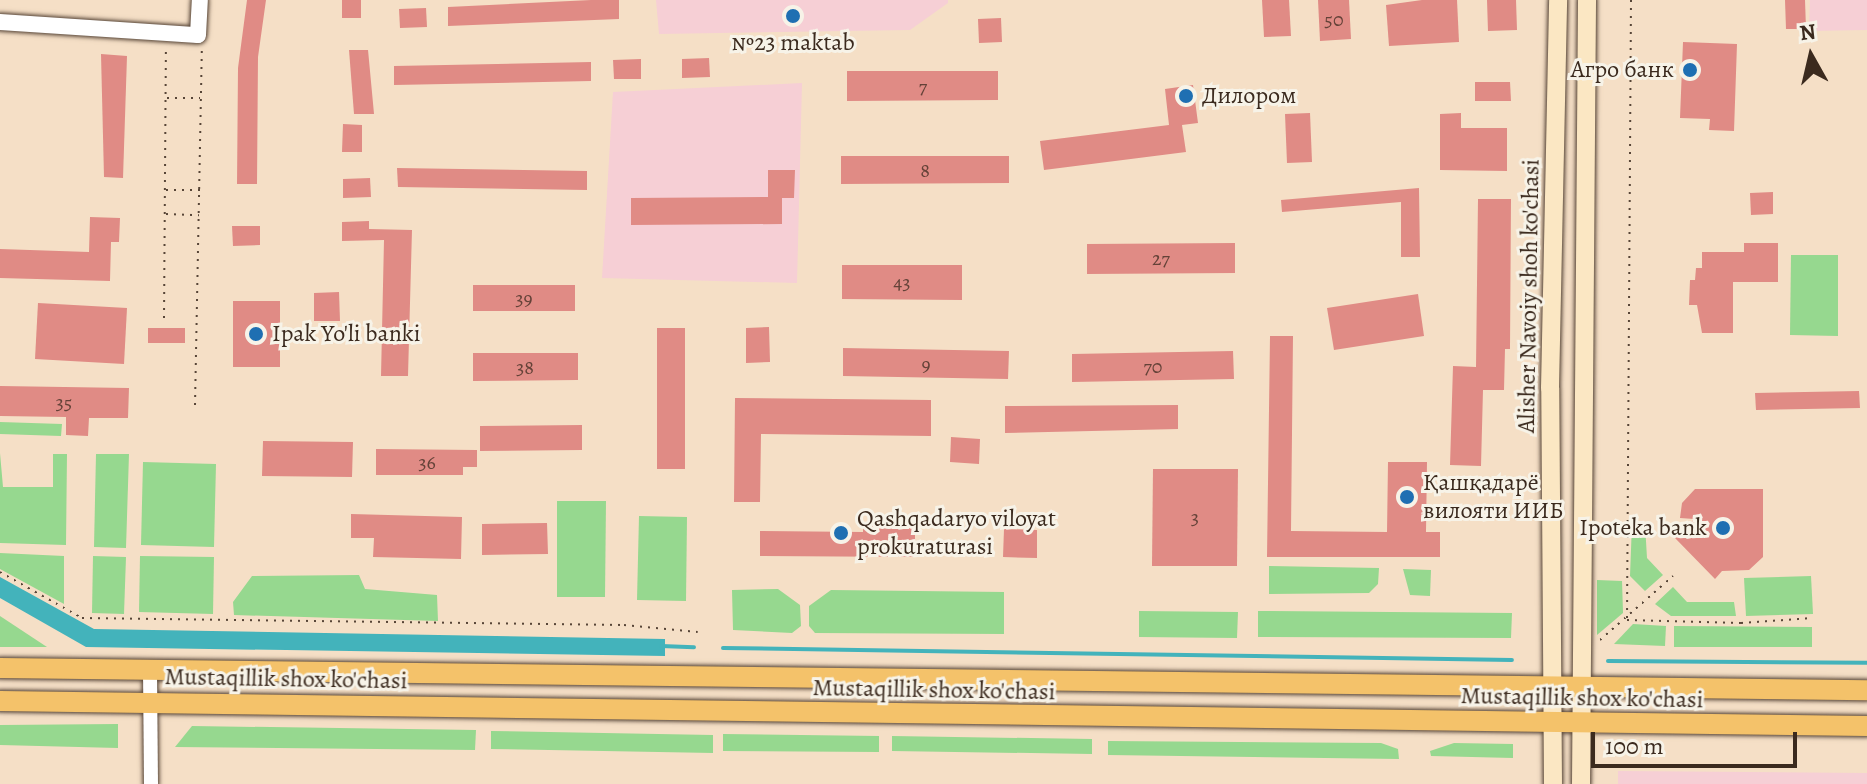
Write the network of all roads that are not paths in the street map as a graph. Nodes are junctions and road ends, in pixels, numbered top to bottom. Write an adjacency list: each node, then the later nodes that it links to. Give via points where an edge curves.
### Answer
1 (200, 0): 4 (street, via 198,35)
2 (1558, 0): 7 (main road, Alisher Navoiy shoh ko'chasi)
3 (1587, 0): 8 (main road)
4 (0, 22)
5 (0, 668): 6 (main road, Mustaqillik shox ko'chasi)
6 (150, 670): 7 (main road, Mustaqillik shox ko'chasi); 11 (street)
7 (1551, 684): 8 (main road, Mustaqillik shox ko'chasi); 12 (main road, Alisher Navoiy shoh ko'chasi)
8 (1581, 685): 9 (main road, Mustaqillik shox ko'chasi); 13 (main road)
9 (1867, 690)
10 (0, 701): 11 (main road, Mustaqillik shox ko'chasi)
11 (150, 702): 12 (main road, Mustaqillik shox ko'chasi); 15 (street)
12 (1550, 725): 13 (main road, Mustaqillik shox ko'chasi); 16 (main road, Alisher Navoiy shoh ko'chasi)
13 (1580, 725): 14 (main road, Mustaqillik shox ko'chasi); 17 (main road)
14 (1867, 726)
15 (151, 784)
16 (1553, 784)
17 (1581, 784)

